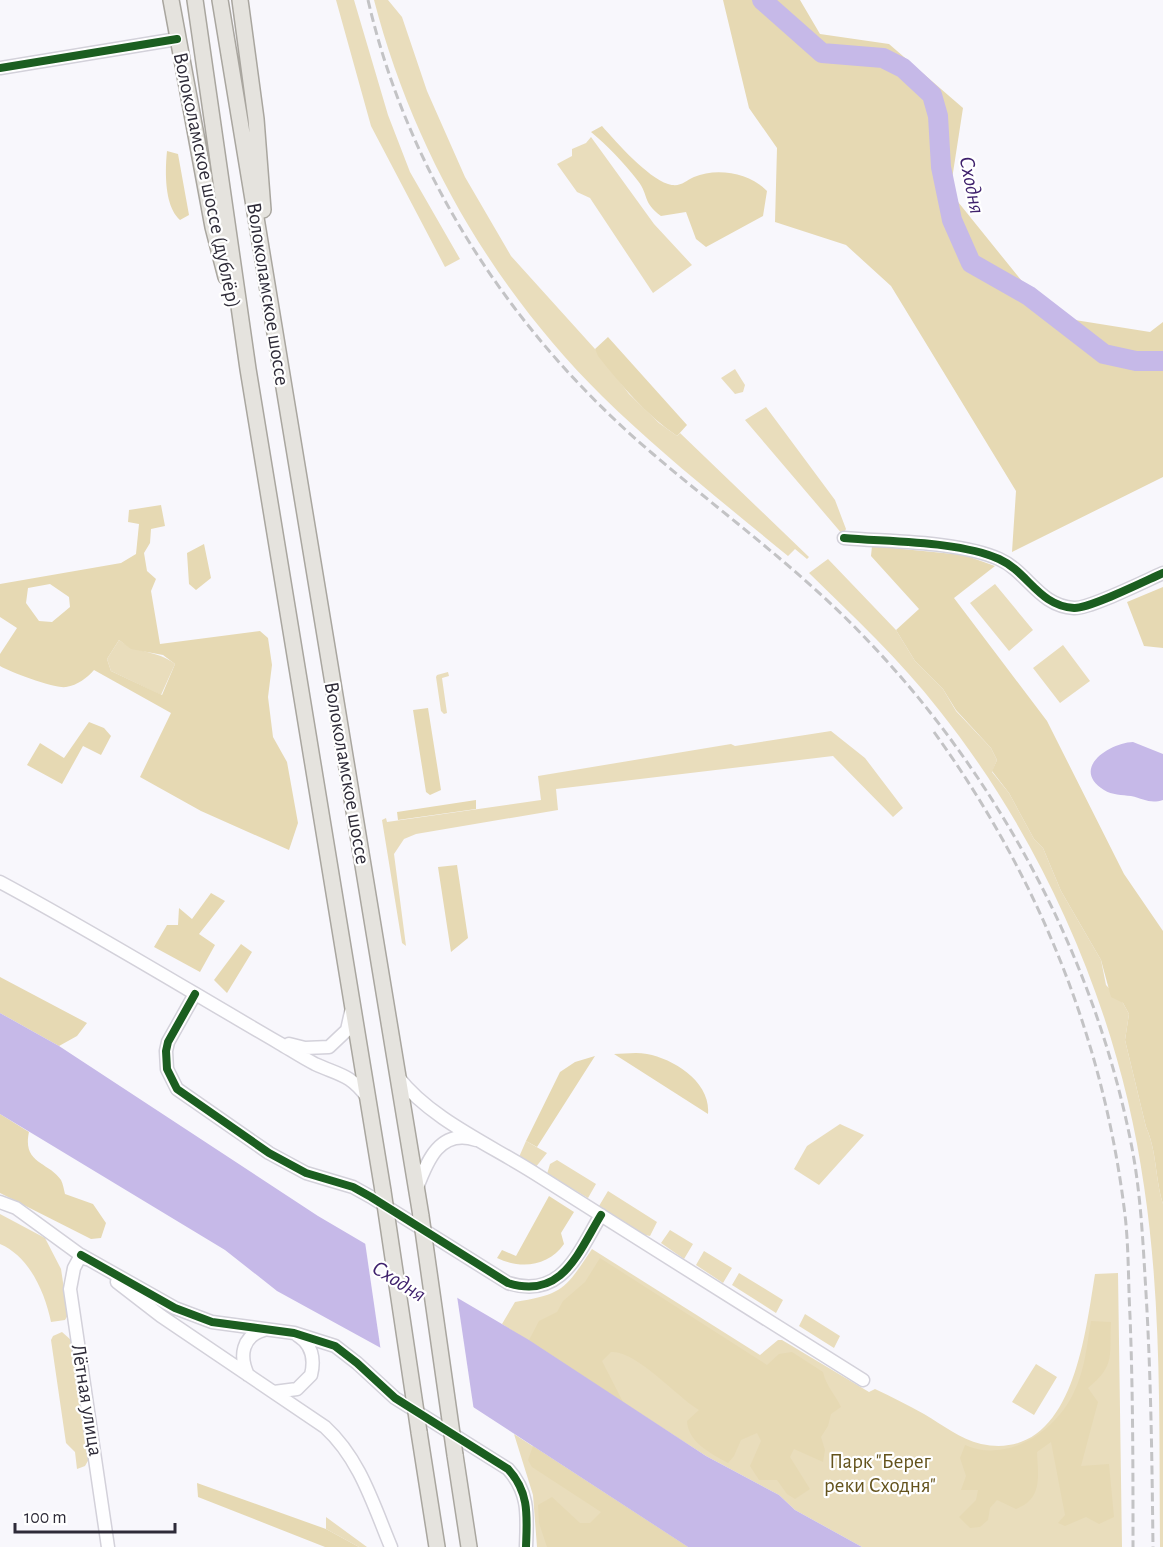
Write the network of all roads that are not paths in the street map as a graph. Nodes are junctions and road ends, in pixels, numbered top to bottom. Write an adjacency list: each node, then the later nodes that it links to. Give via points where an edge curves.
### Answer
1 (171, 0): 5 (main road, Волоколамское шоссе (дублёр))
2 (195, 0): 8 (main road, Волоколамское шоссе)
3 (220, 0): 7 (main road, Волоколамское шоссе)
4 (240, 0): 7 (main road, Волоколамское шоссе (дублёр), via 260,152)
5 (177, 39): 6 (street); 8 (main road, Волоколамское шоссе (дублёр), via 213,227)
6 (0, 68)
7 (268, 294): 15 (main road, Волоколамское шоссе)
8 (246, 358): 13 (main road, Волоколамское шоссе)
9 (844, 538): 10 (street, via 959,549 1000,559 1043,598 1077,609)
10 (1163, 573)
11 (0, 882): 12 (street, via 113,943)
12 (195, 994): 14 (street); 20 (street, via 168,1042 165,1059 170,1079 188,1097 288,1164 371,1197 508,1283 521,1287 543,1286 562,1275)
13 (351, 1001): 14 (street, via 348,1030 329,1047 305,1048); 16 (main road, Волоколамское шоссе)
14 (273, 1040): 16 (street, via 316,1064 346,1075)
15 (397, 1075): 17 (street, via 424,1106); 18 (main road, Волоколамское шоссе)
16 (368, 1099): 27 (main road, Волоколамское шоссе, bridge)
17 (488, 1144): 18 (street, via 471,1138 443,1142 428,1157); 20 (street)
18 (416, 1188): 30 (main road, Волоколамское шоссе, bridge)
19 (0, 1202): 21 (street, via 16,1208)
20 (601, 1215): 25 (street)
21 (81, 1255): 22 (street, via 175,1308 212,1322); 24 (street); 28 (street, Лётная улица, via 70,1289)
22 (266, 1330): 23 (street); 24 (street, via 243,1347)
23 (294, 1333): 26 (street, via 312,1353 311,1375 297,1389); 31 (street, via 335,1346 395,1398 508,1469 526,1498)
24 (248, 1375): 26 (street)
25 (863, 1380)
26 (274, 1392): 29 (street, via 325,1426 341,1442 355,1461)
27 (436, 1544)
28 (108, 1547)
29 (391, 1547)
30 (468, 1547)
31 (526, 1547)

